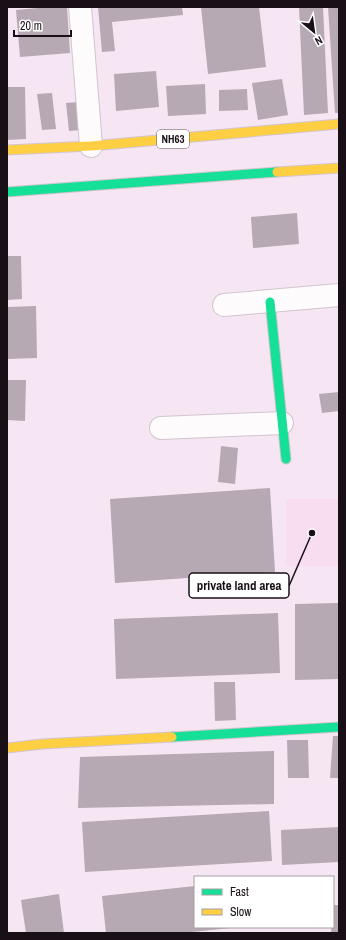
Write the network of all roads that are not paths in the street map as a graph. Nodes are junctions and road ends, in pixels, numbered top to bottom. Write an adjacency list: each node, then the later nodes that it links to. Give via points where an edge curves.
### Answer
1 (80, 7): 3 (street)
2 (339, 124): 3 (main road, NH63)
3 (91, 146): 4 (main road, NH63)
4 (7, 150)
5 (339, 168): 6 (main road)
6 (7, 192)
7 (339, 295): 8 (street)
8 (270, 302): 9 (street); 10 (main road)
9 (224, 305)
10 (282, 422): 11 (street); 12 (main road)
11 (161, 428)
12 (286, 459)
13 (339, 727): 14 (main road)
14 (7, 748)

